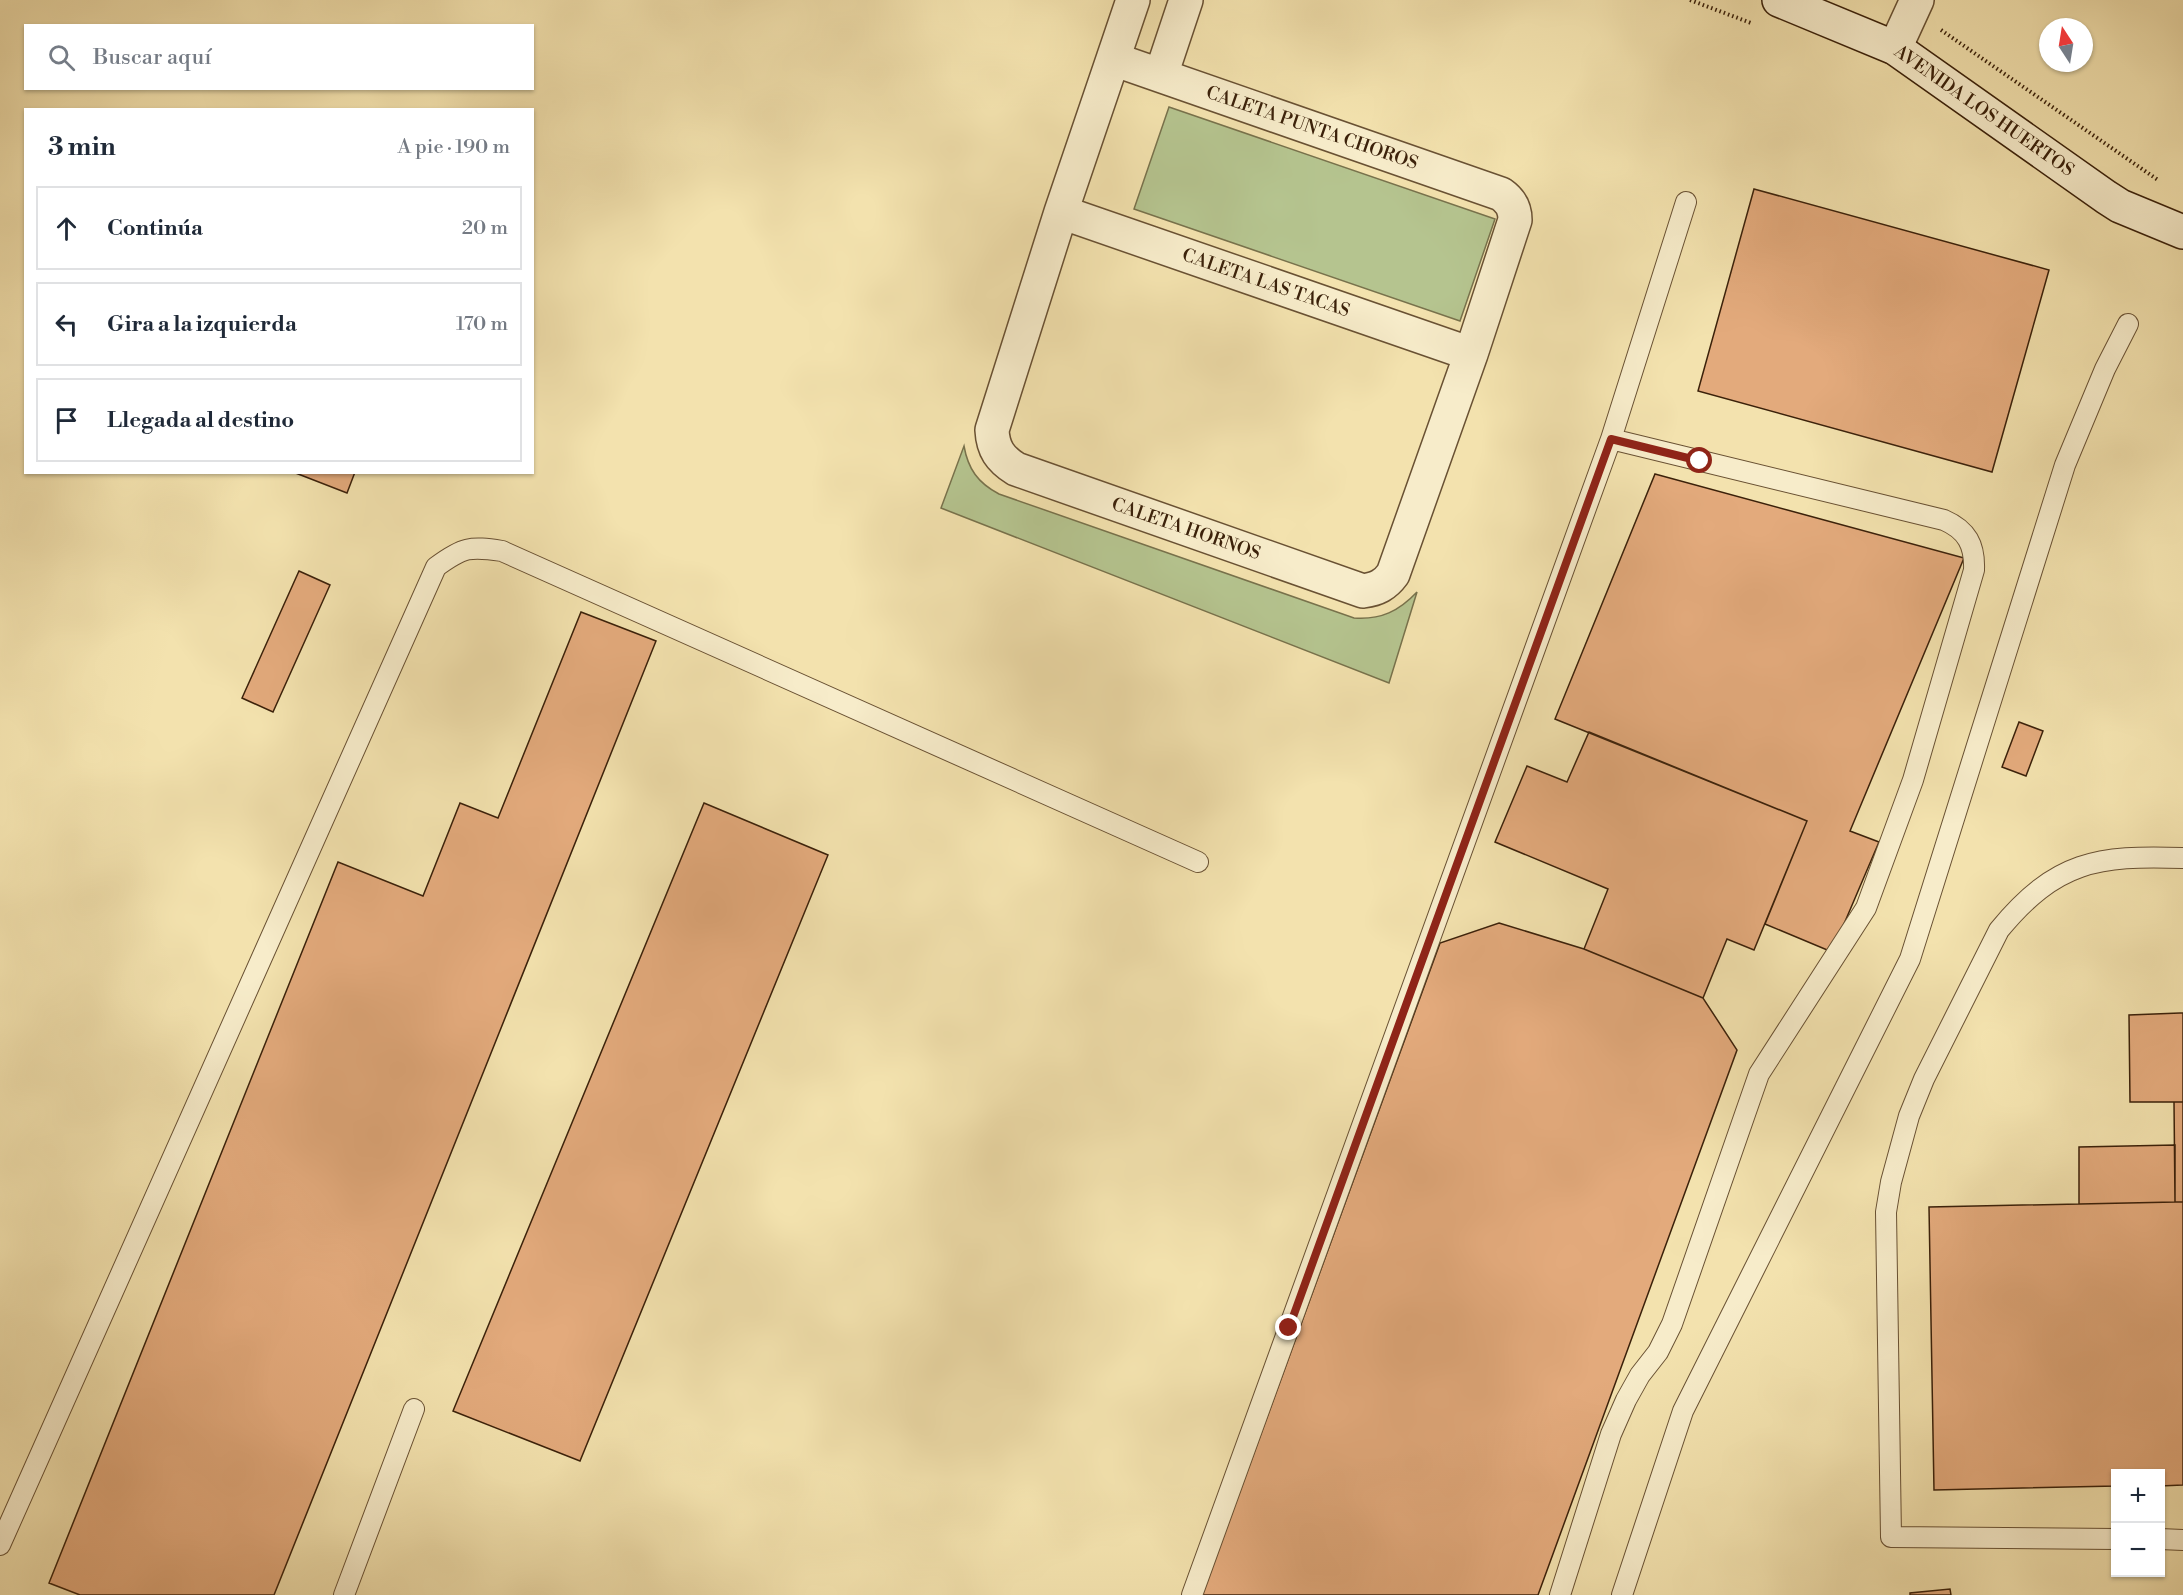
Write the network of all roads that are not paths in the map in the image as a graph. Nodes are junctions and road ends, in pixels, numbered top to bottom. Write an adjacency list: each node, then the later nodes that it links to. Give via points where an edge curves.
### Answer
1 (1133, 0): 6 (street)
2 (1186, 0): 7 (street)
3 (1779, 0): 5 (street, AVENIDA LOS HUERTOS)
4 (1915, 5): 5 (street)
5 (1895, 48): 10 (street, AVENIDA LOS HUERTOS, via 2120,206)
6 (1113, 59): 7 (street, CALETA PUNTA CHOROS); 9 (street)
7 (1161, 75): 12 (street, CALETA PUNTA CHOROS, via 1509,199 1515,220)
8 (1686, 202): 13 (lane)
9 (1061, 212): 12 (street, CALETA LAS TACAS); 12 (street, CALETA HORNOS, via 992,430 996,451 1004,462 1364,591 1382,586 1393,574)
10 (2180, 221)
11 (2128, 324): 24 (lane, via 2084,415 2066,465 1910,959 1683,1411)
12 (1471, 354)
13 (1611, 439): 22 (lane); 23 (lane, via 1944,520 1964,532 1971,543 1974,563 1913,780 1866,908 1759,1074 1672,1324 1626,1400 1611,1434)
14 (2183, 858): 17 (lane, via 2115,857 2088,864 2061,875 2017,908 1999,930 1924,1079 1898,1153 1886,1212 1891,1537)
15 (1198, 862): 20 (lane, via 502,551 477,547 454,553 436,567)
16 (414, 1409): 21 (lane)
17 (2111, 1539)
18 (2165, 1539): 19 (lane)
19 (2183, 1540)
20 (0, 1545)
21 (344, 1595)
22 (1192, 1595)
23 (1560, 1595)
24 (1622, 1595)

